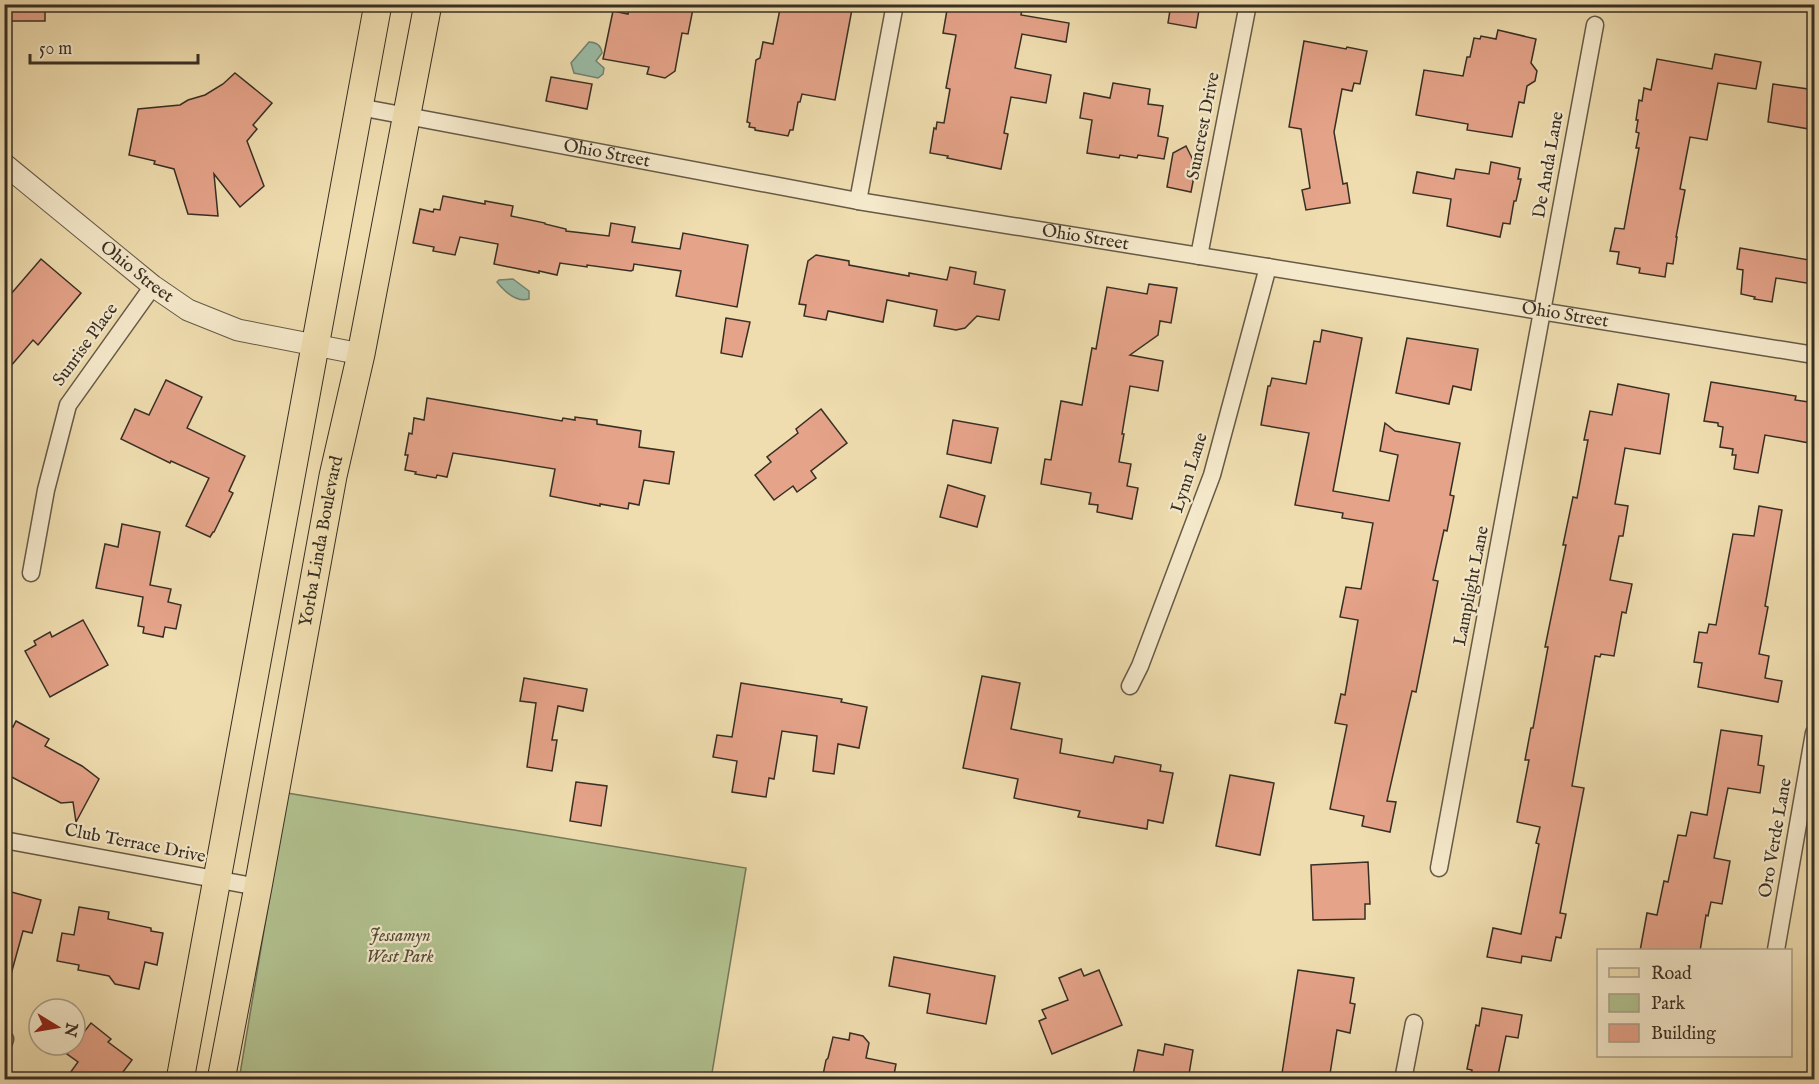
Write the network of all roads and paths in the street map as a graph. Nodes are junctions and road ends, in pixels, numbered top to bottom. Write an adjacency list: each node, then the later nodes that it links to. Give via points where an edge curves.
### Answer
1 (378, 4): 6 (main road)
2 (428, 4): 7 (main road, Yorba Linda Boulevard)
3 (895, 4): 9 (street)
4 (1248, 4): 10 (street, Suncrest Drive)
5 (1595, 25): 13 (street, De Anda Lane)
6 (359, 107): 7 (street, Ohio Street); 14 (main road)
7 (406, 117): 9 (street, Ohio Street); 15 (main road, Yorba Linda Boulevard)
8 (4, 164): 12 (street, Ohio Street)
9 (858, 201): 10 (street, Ohio Street)
10 (1199, 256): 11 (street, Ohio Street)
11 (1268, 267): 13 (street, Ohio Street); 18 (street, Lynn Lane, via 1212,475)
12 (153, 286): 14 (street, Ohio Street, via 188,310 238,330); 17 (street, Sunrise Place, via 68,405 46,490)
13 (1542, 311): 16 (street, Ohio Street); 21 (street, Lamplight Lane)
14 (315, 345): 15 (street, Ohio Street); 22 (main road)
15 (361, 354): 23 (main road, Yorba Linda Boulevard, via 333,476)
16 (1815, 355)
17 (31, 573)
18 (1130, 686)
19 (1815, 733): 24 (street, Oro Verde Lane)
20 (4, 840): 22 (street, Club Terrace Drive)
21 (1439, 868)
22 (216, 879): 23 (street, Club Terrace Drive); 26 (main road)
23 (258, 887): 27 (main road, Yorba Linda Boulevard)
24 (1776, 949)
25 (1414, 1023): 28 (street)
26 (180, 1080)
27 (221, 1080)
28 (1403, 1080)

